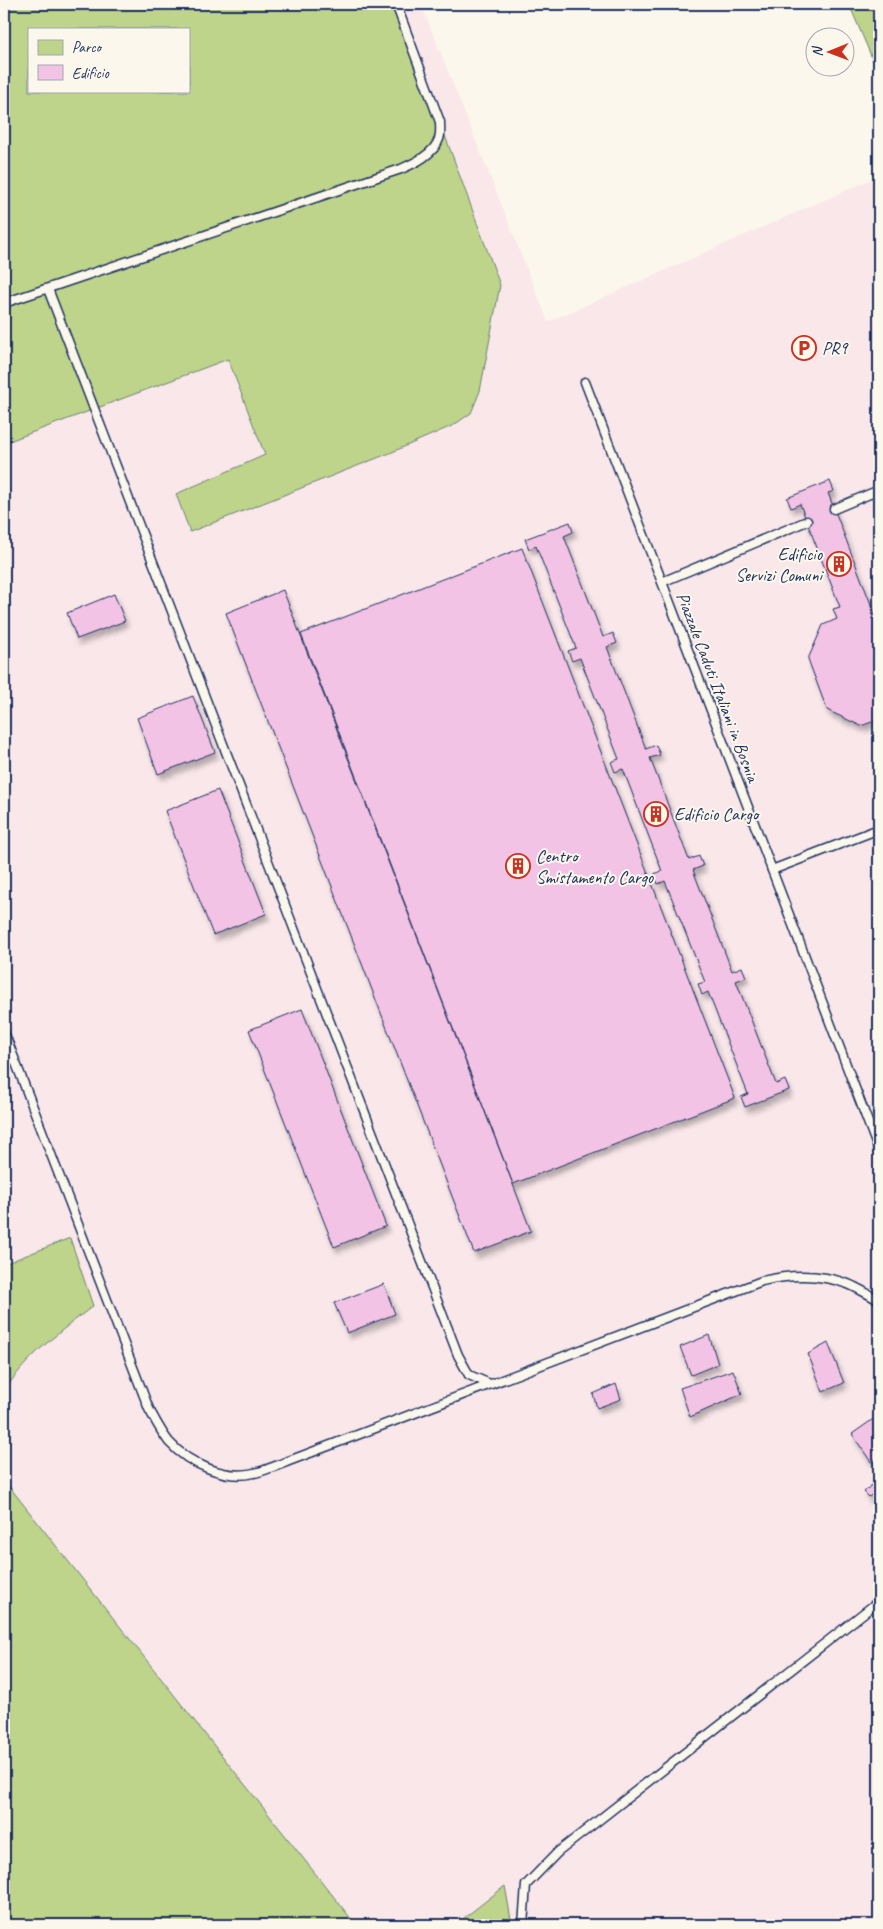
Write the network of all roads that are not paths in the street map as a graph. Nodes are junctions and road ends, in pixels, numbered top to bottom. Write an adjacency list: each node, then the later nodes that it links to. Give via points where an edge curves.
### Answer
1 (396, 4): 2 (lane, via 440,122 439,139 430,151 401,169)
2 (48, 289): 3 (lane); 14 (lane, via 458,1355 469,1375)
3 (4, 303)
4 (585, 382): 8 (lane)
5 (879, 490): 6 (lane)
6 (834, 509)
7 (807, 521): 8 (lane, Piazzale Caduti Italiani in Bosnia)
8 (662, 582): 10 (lane, Piazzale Caduti Italiani in Bosnia)
9 (879, 829): 10 (lane)
10 (772, 870): 12 (lane, Piazzale Caduti Italiani in Bosnia)
11 (4, 1032): 14 (lane, via 149,1408 168,1441 190,1460 219,1472 253,1474)
12 (879, 1151)
13 (879, 1300): 14 (lane, via 849,1284 826,1277 783,1276 762,1281)
14 (490, 1384)
15 (879, 1600): 16 (lane, via 547,1862 526,1885)
16 (523, 1925)

